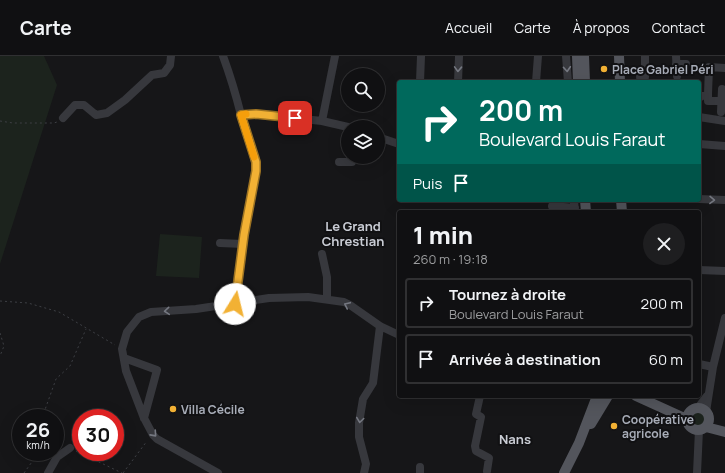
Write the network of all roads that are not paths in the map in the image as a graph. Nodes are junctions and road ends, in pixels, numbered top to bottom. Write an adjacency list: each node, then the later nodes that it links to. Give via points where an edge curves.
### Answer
1 (172, 56): 32 (street, via 170,65 164,73 152,76 107,113 96,115 84,105 75,105)
2 (218, 56): 30 (street)
3 (223, 56): 30 (street)
4 (335, 56): 33 (street)
5 (421, 56): 18 (street)
6 (459, 56): 19 (street, one-way to 19)
7 (538, 56): 20 (street)
8 (566, 56): 21 (street, one-way to 21)
9 (577, 56): 22 (main road)
10 (584, 56): 23 (main road)
11 (620, 56): 24 (main road)
12 (645, 56): 17 (street, via 645,77)
13 (676, 60): 14 (street); 16 (street)
14 (686, 64)
15 (725, 68): 26 (street, via 709,67)
16 (677, 76)
17 (640, 77)
18 (420, 80)
19 (458, 80)
20 (536, 80)
21 (568, 80)
22 (578, 80)
23 (585, 80)
24 (620, 80)
25 (722, 89): 28 (street)
26 (708, 94): 27 (street); 28 (street, via 708,101)
27 (701, 97)
28 (721, 102): 29 (street)
29 (720, 112)
30 (241, 115): 33 (street); 45 (street, via 256,162)
31 (701, 117): 34 (street)
32 (63, 118)
33 (322, 120): 35 (street)
34 (725, 121)
35 (341, 125)
36 (385, 139): 37 (street)
37 (397, 143)
38 (701, 144): 39 (street)
39 (725, 146)
40 (701, 199): 41 (street, one-way to 41)
41 (725, 200)
42 (552, 206): 43 (street)
43 (572, 208)
44 (220, 243): 45 (street)
45 (243, 244): 50 (street)
46 (322, 254): 49 (street, via 327,277)
47 (701, 270): 48 (street)
48 (725, 271)
49 (327, 300): 50 (street, via 295,296); 52 (street, one-way to 49, via 344,302)
50 (235, 304): 54 (street, one-way to 54, via 151,312 139,317 127,332 122,349)
51 (725, 318): 56 (street)
52 (380, 326): 53 (street); 71 (street, one-way to 71, via 373,384 364,399 359,423 359,436 366,464)
53 (397, 334)
54 (124, 358): 62 (street); 62 (street, via 157,370)
55 (701, 364): 56 (street)
56 (713, 367): 63 (street, via 708,395)
57 (480, 398): 68 (street, via 476,414 481,417 475,446 476,451 489,458)
58 (596, 398): 66 (main road)
59 (607, 398): 66 (main road)
60 (640, 398): 63 (main road, via 680,416)
61 (652, 398): 63 (main road)
62 (144, 418): 70 (street, one-way to 70, via 157,439)
63 (699, 418): 64 (main road); 65 (main road); 73 (street)
64 (725, 425)
65 (725, 432)
66 (579, 442): 72 (main road)
67 (70, 448): 69 (street, via 57,457)
68 (487, 471)
69 (48, 473)
70 (218, 473)
71 (364, 473)
72 (564, 473)
73 (697, 473)

